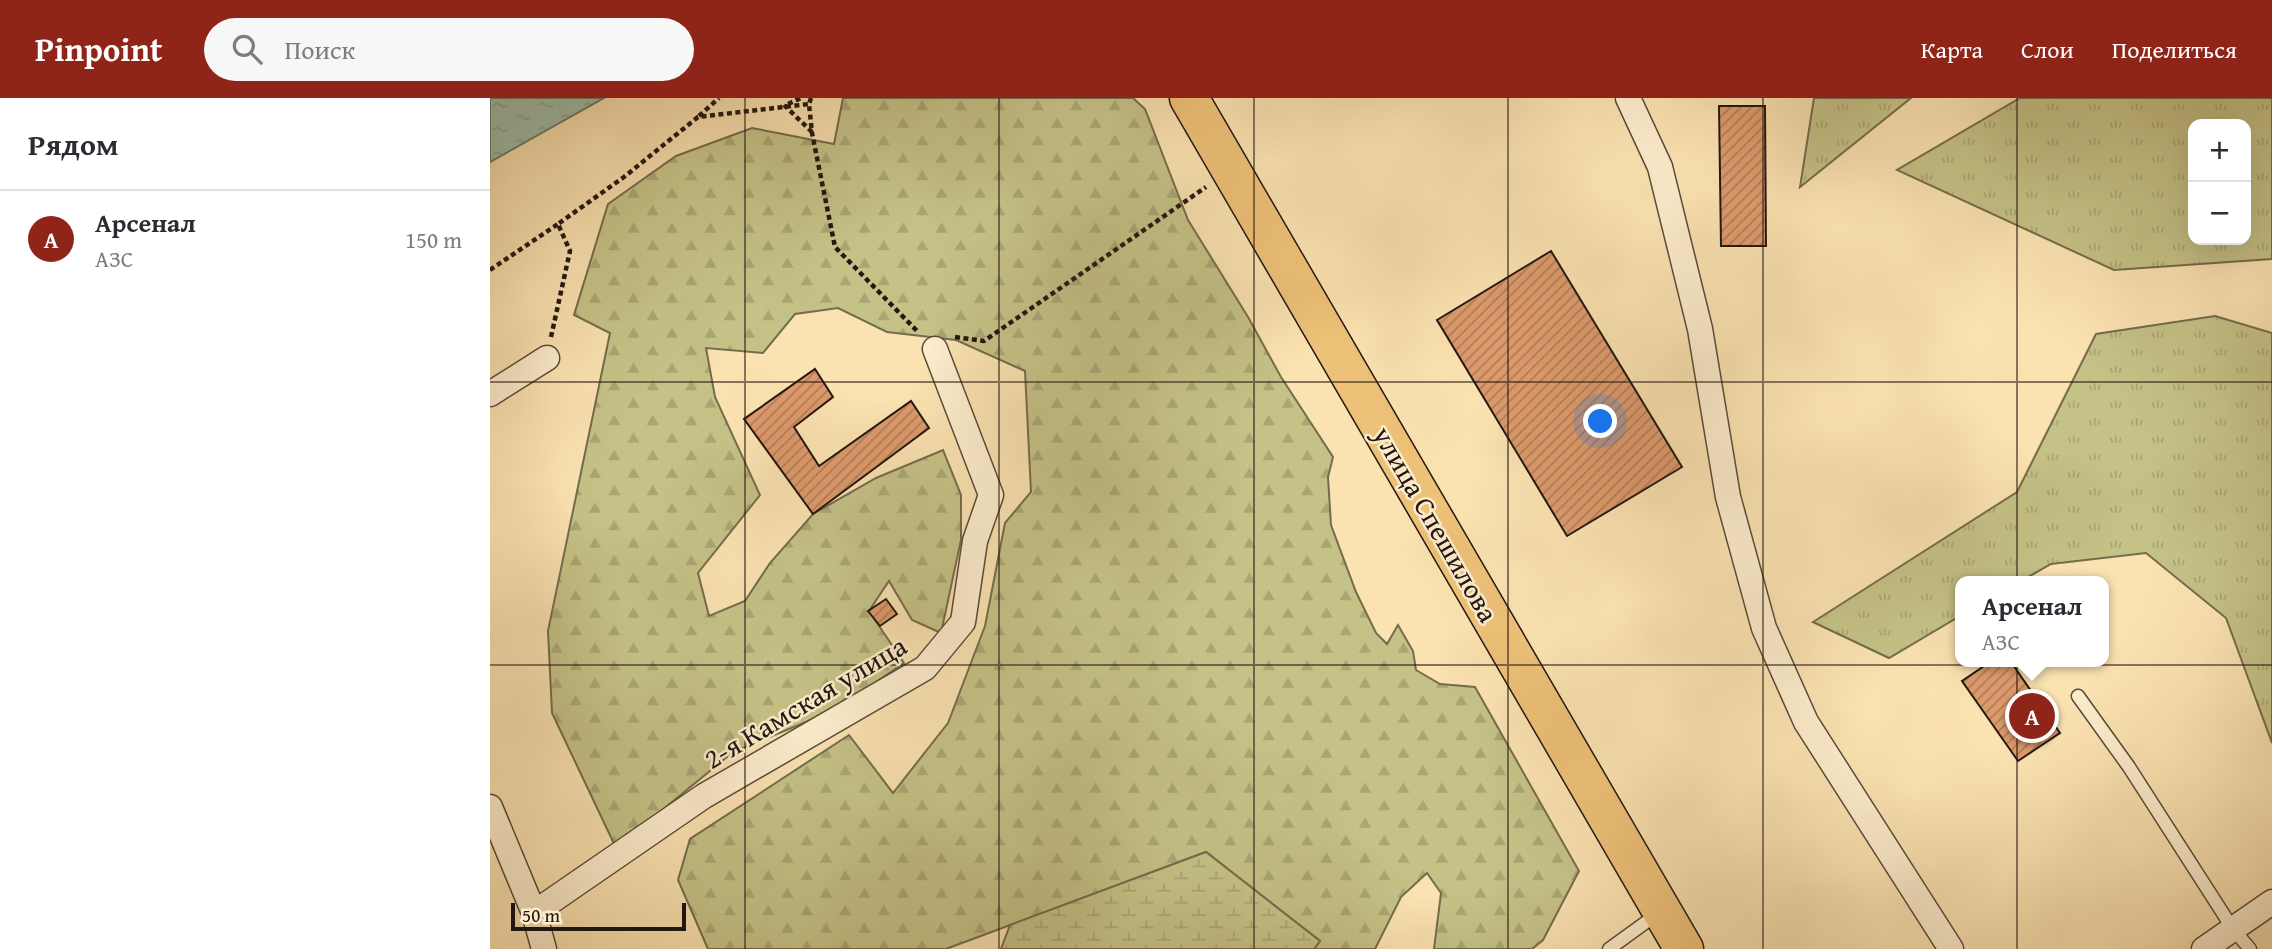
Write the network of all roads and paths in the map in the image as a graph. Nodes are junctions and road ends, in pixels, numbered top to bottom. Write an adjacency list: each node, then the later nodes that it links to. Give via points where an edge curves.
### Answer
1 (719, 98): 7 (path)
2 (801, 98): 6 (path)
3 (1189, 98): 18 (main road, улица Спешилова)
4 (1628, 98): 24 (street, via 1660,167 1700,329 1728,497 1764,628 1806,722)
5 (810, 101): 6 (path); 8 (path)
6 (784, 105): 7 (path); 8 (path)
7 (698, 117): 10 (path)
8 (812, 133): 12 (path, via 835,247)
9 (1210, 185): 12 (path, via 984,341 956,337 935,327)
10 (558, 224): 11 (path); 13 (path, via 570,251)
11 (490, 270)
12 (930, 344): 19 (street, 2-я Камская улица, via 991,495 975,541 962,622 925,668 704,796)
13 (547, 358): 14 (street)
14 (490, 394)
15 (2078, 696): 20 (lane)
16 (490, 807): 19 (street)
17 (2272, 902): 20 (street)
18 (1660, 911): 22 (lane); 23 (main road, улица Спешилова)
19 (534, 913): 21 (street)
20 (2233, 929): 25 (street); 26 (lane)
21 (544, 949)
22 (1609, 949)
23 (1684, 949)
24 (1951, 949)
25 (2204, 949)
26 (2250, 949)

